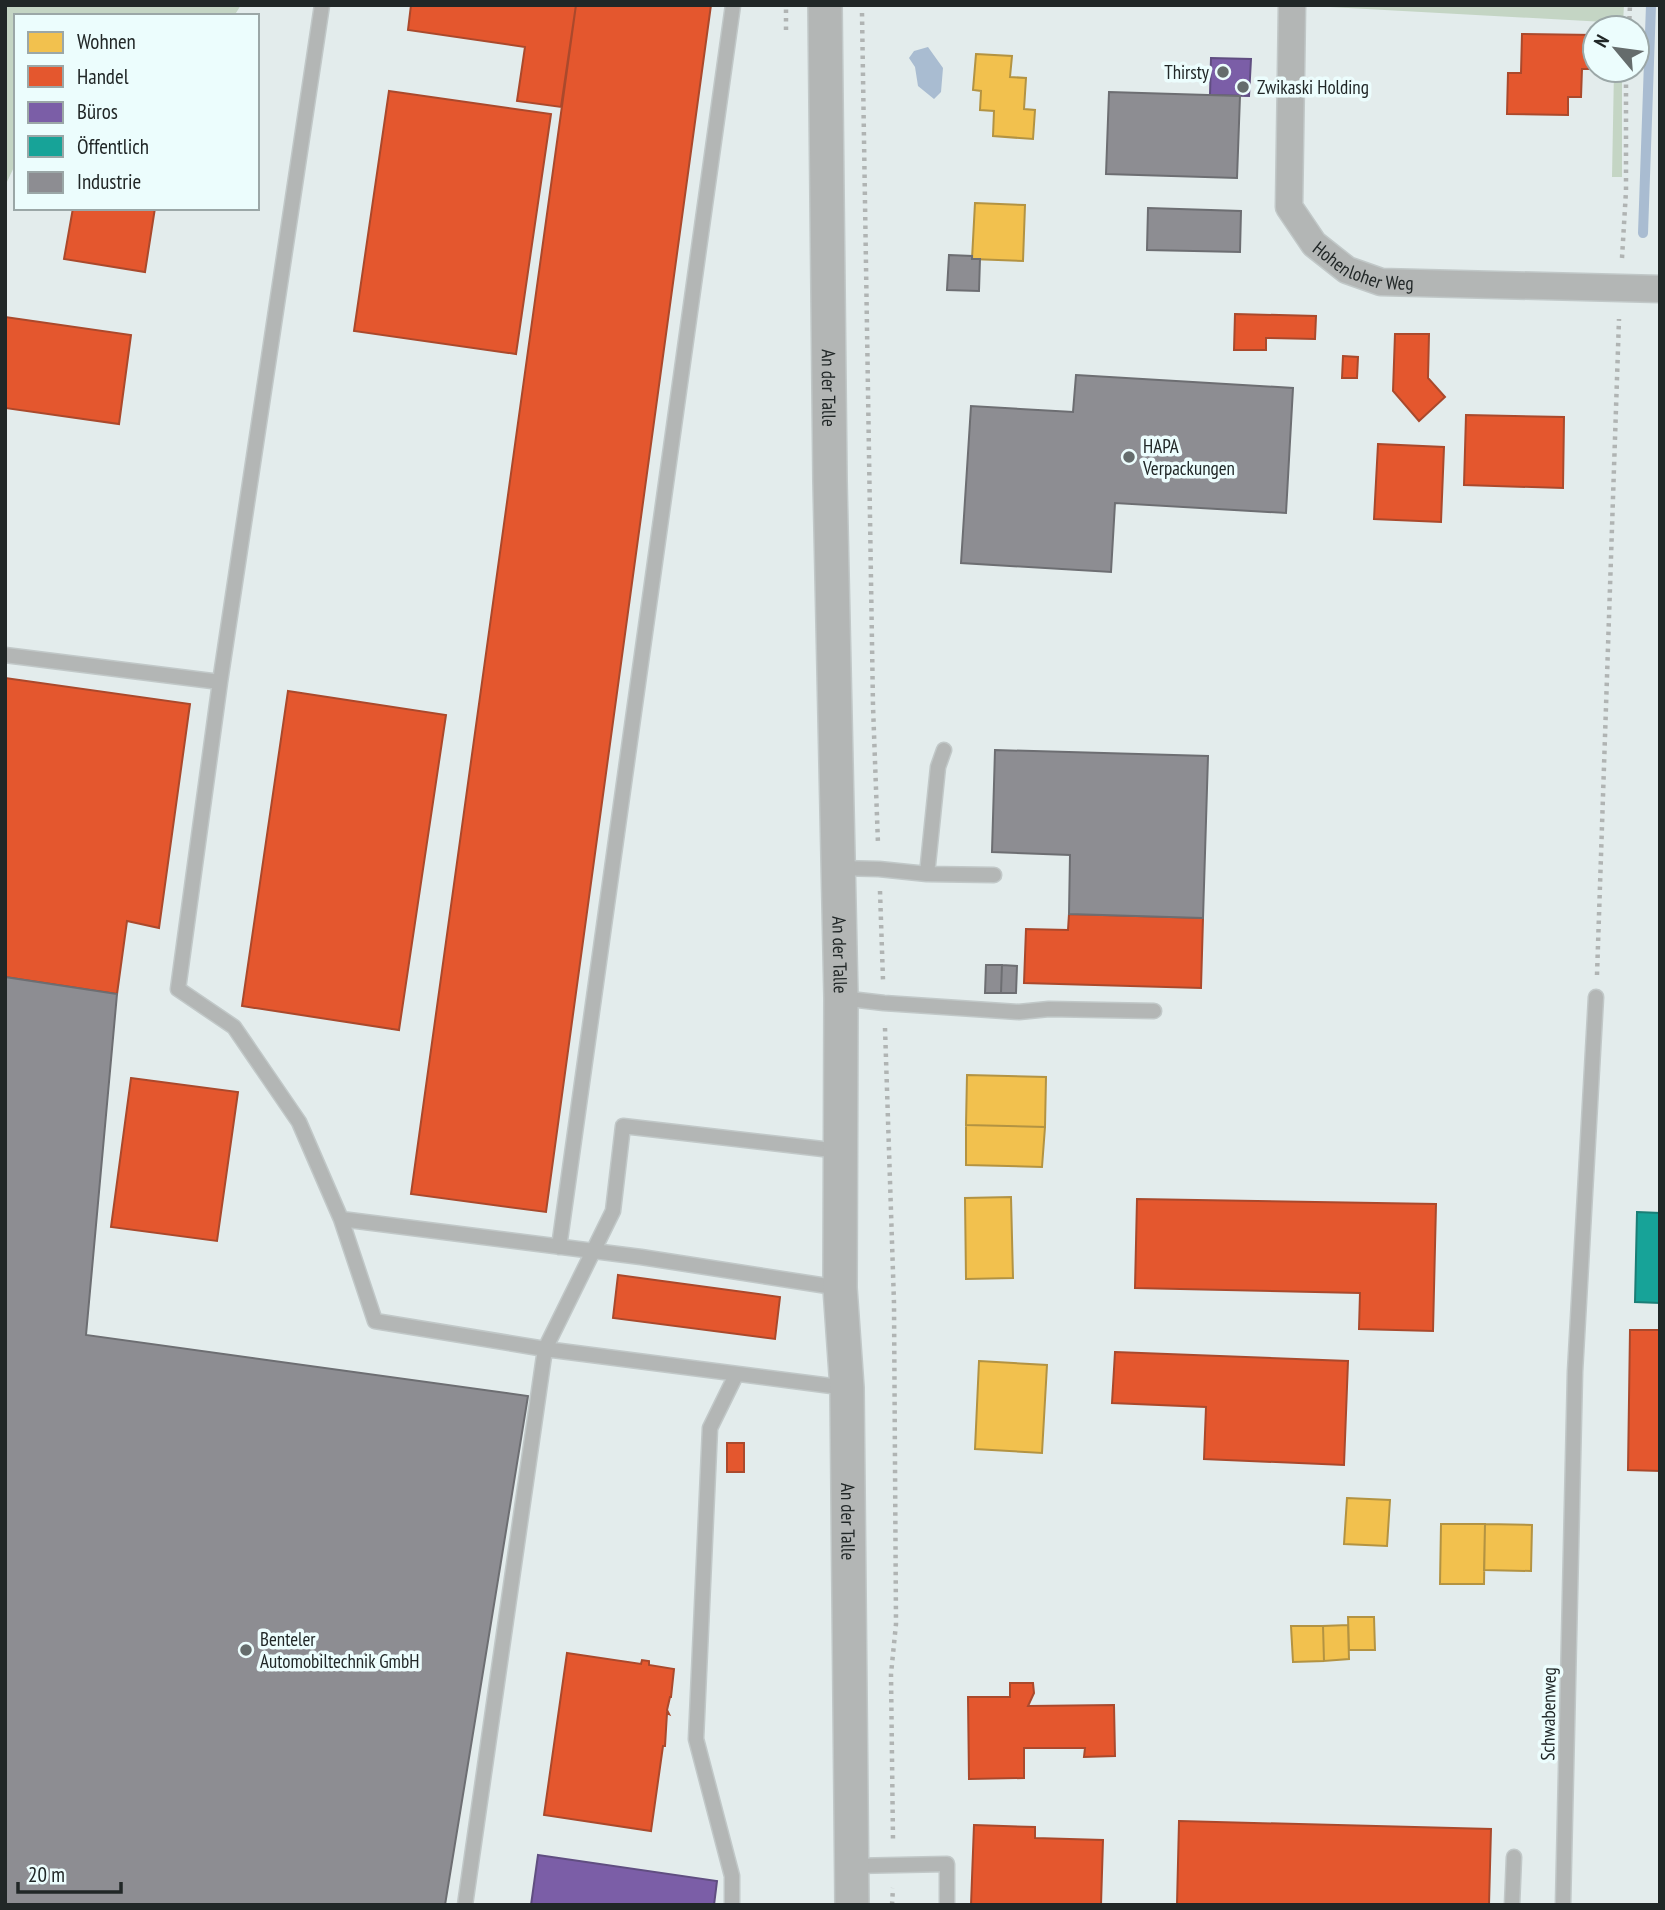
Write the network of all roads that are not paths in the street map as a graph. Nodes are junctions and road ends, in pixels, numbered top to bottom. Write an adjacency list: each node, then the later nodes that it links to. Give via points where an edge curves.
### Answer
1 (322, 5): 7 (lane)
2 (733, 5): 17 (lane)
3 (825, 5): 9 (street, An der Talle)
4 (1292, 5): 5 (street, Hohenloher Weg, via 1289,207 1314,244 1347,270 1381,282)
5 (1660, 289)
6 (5, 655): 7 (lane)
7 (220, 682): 16 (lane, via 178,989 234,1027 299,1122)
8 (944, 750): 10 (lane, via 938,767)
9 (837, 868): 10 (lane); 13 (street, An der Talle)
10 (927, 874): 11 (lane)
11 (994, 875)
12 (1596, 997): 30 (lane, Schwabenweg, via 1575,1372)
13 (841, 998): 14 (lane, via 1020,1012); 15 (street, An der Talle)
14 (1154, 1011)
15 (840, 1152): 18 (lane, via 623,1126 612,1211); 19 (street, An der Talle)
16 (341, 1219): 17 (lane); 20 (lane, via 375,1321)
17 (559, 1247): 18 (lane)
18 (593, 1251): 19 (lane); 20 (lane)
19 (840, 1288): 22 (street, An der Talle)
20 (545, 1349): 21 (lane); 25 (lane)
21 (736, 1375): 22 (lane); 26 (lane, via 710,1428 696,1739 732,1876)
22 (846, 1388): 24 (street, An der Talle)
23 (1514, 1857): 29 (lane)
24 (851, 1866): 27 (street, An der Talle); 28 (lane, via 947,1864)
25 (465, 1905)
26 (732, 1905)
27 (852, 1905)
28 (947, 1905)
29 (1512, 1905)
30 (1563, 1905)

